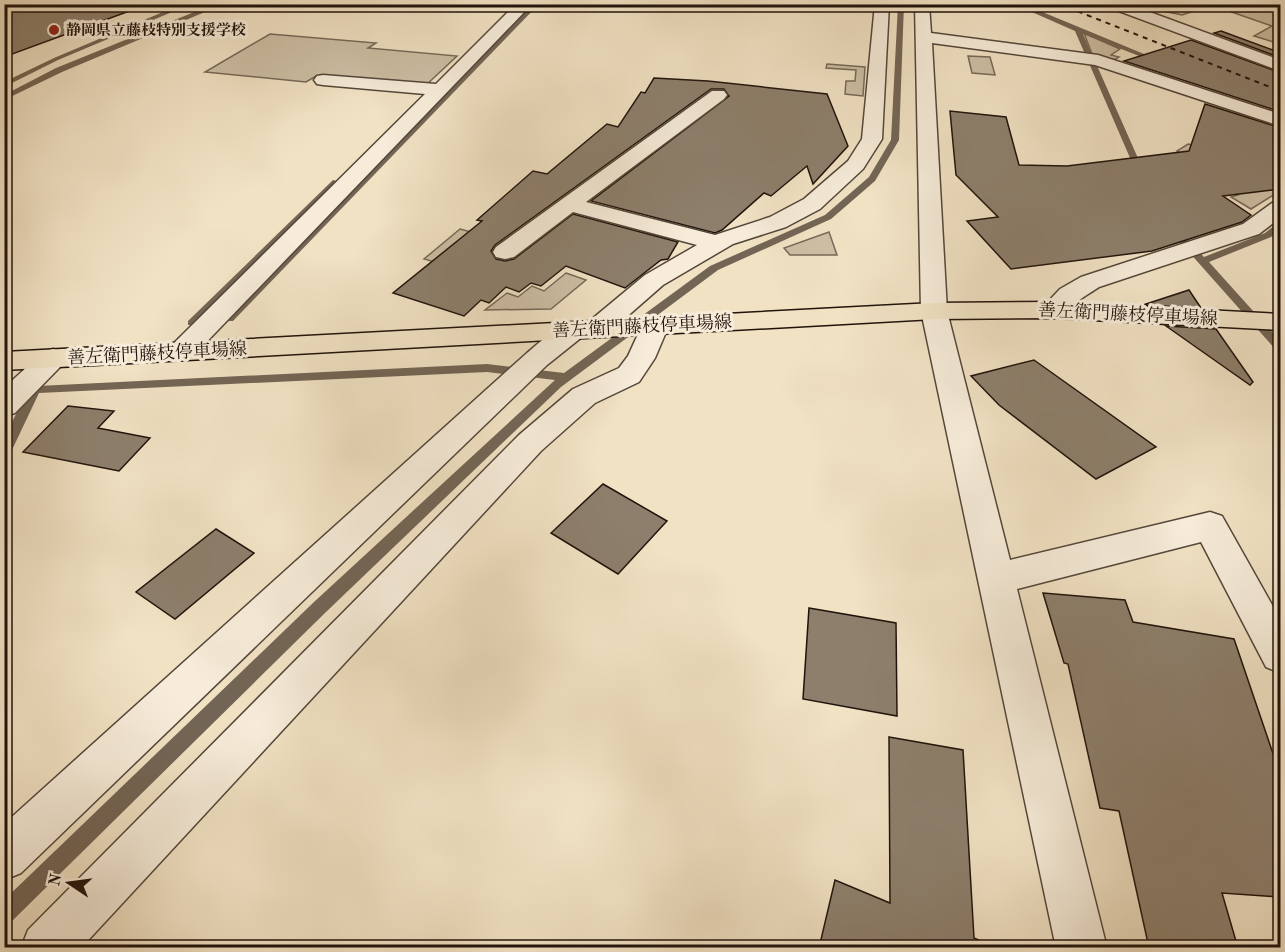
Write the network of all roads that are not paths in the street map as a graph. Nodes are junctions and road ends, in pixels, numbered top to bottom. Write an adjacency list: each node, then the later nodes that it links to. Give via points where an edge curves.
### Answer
1 (525, 4): 8 (street)
2 (882, 4): 5 (street)
3 (922, 4): 5 (street)
4 (1113, 4): 6 (street)
5 (901, 34): 10 (street, via 1098,60); 13 (street, via 872,139 856,165 812,204 778,222); 16 (street)
6 (1281, 66)
7 (323, 80): 8 (street)
8 (441, 90): 20 (street)
9 (718, 95): 11 (street)
10 (1281, 120)
11 (569, 204): 13 (street); 14 (street)
12 (1281, 208): 15 (street, via 1251,230 1090,282)
13 (718, 243): 17 (street, via 654,280)
14 (505, 252)
15 (1053, 310): 16 (main road, 善左衛門藤枝停車場線); 18 (main road, 善左衛門藤枝停車場線)
16 (933, 311): 17 (main road, 善左衛門藤枝停車場線); 24 (street)
17 (643, 319): 19 (main road, 善左衛門藤枝停車場線); 27 (street, via 641,358 628,375 584,396 530,443)
18 (1276, 321)
19 (592, 327): 20 (main road, 善左衛門藤枝停車場線); 26 (street, via 537,359)
20 (182, 351): 21 (main road, 善左衛門藤枝停車場線)
21 (53, 358): 22 (main road, 善左衛門藤枝停車場線); 23 (street)
22 (4, 361)
23 (4, 406)
24 (996, 579): 25 (street, via 1210,526); 28 (street)
25 (1281, 655)
26 (4, 856)
27 (46, 948)
28 (1082, 948)

